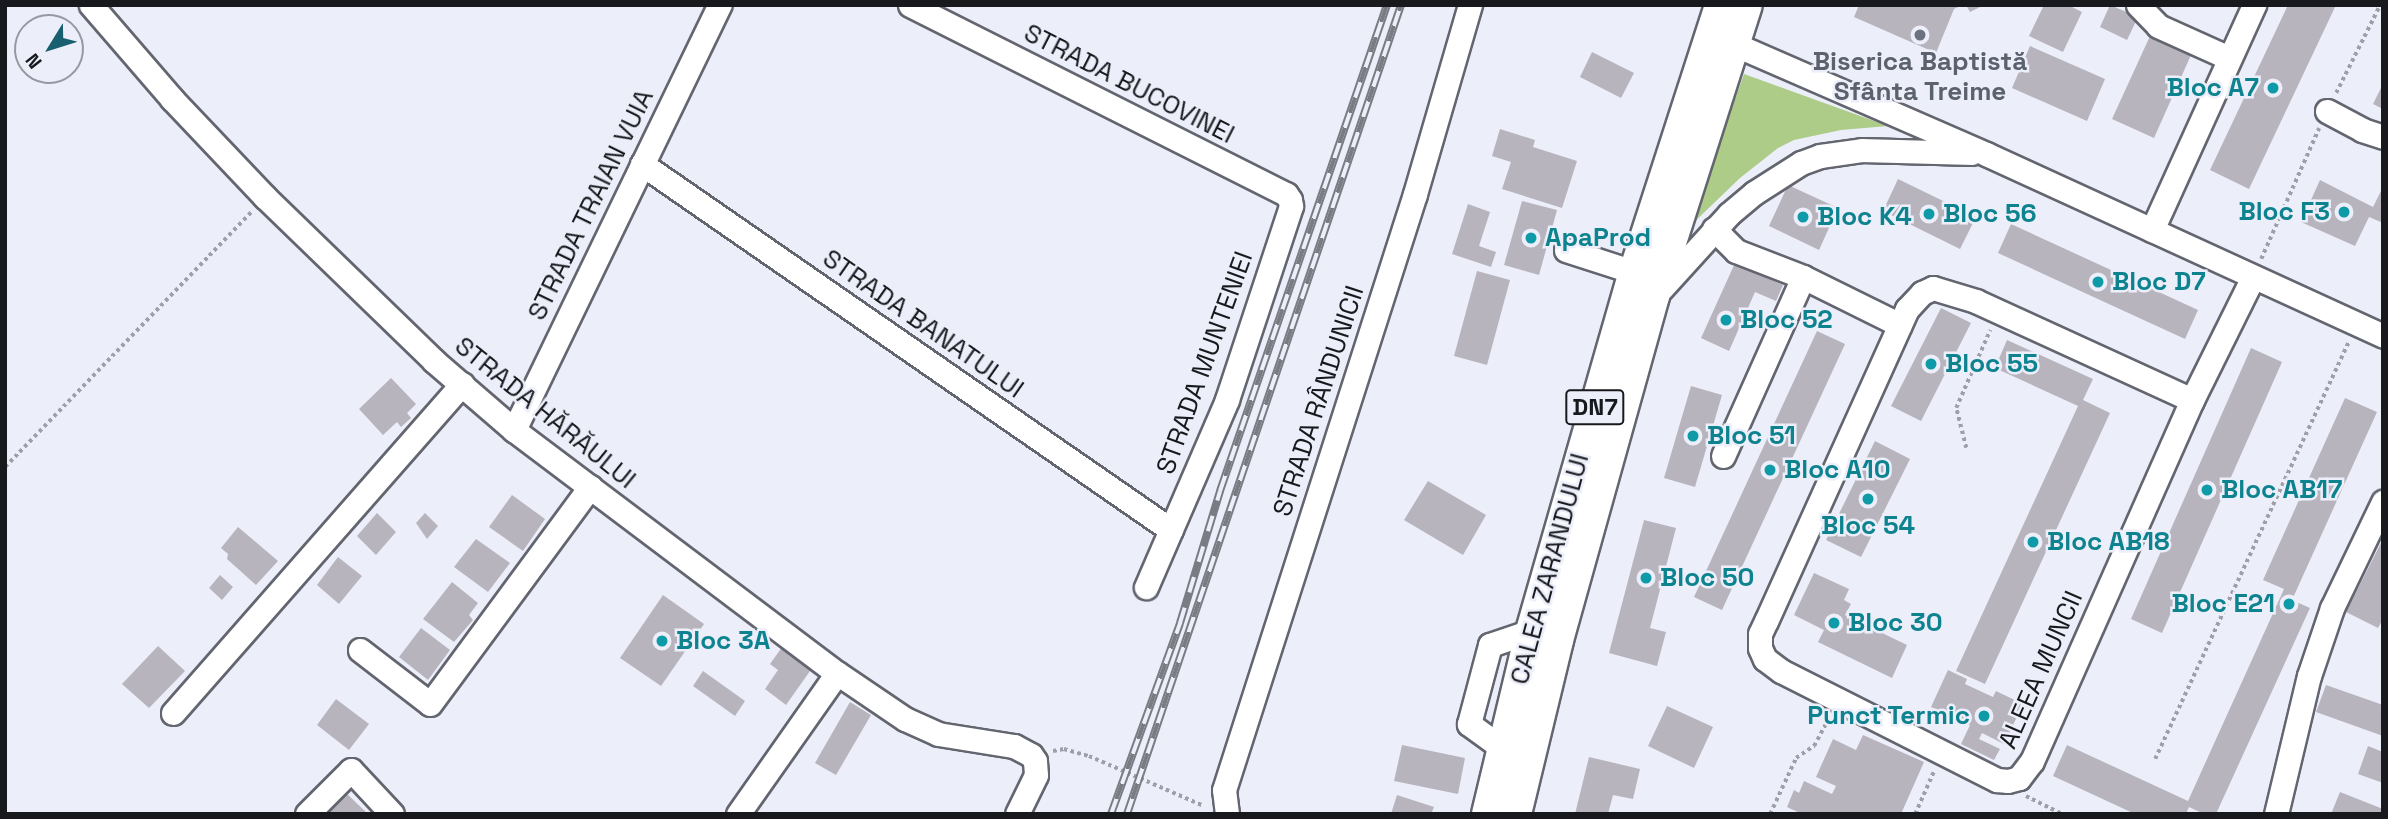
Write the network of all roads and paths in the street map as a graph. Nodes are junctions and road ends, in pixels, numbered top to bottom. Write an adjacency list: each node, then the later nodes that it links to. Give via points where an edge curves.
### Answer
1 (91, 5): 17 (street, STRADA HĂRĂULUI)
2 (719, 5): 15 (street, STRADA TRAIAN VUIA)
3 (910, 5): 16 (street, STRADA BUCOVINEI)
4 (1470, 5): 47 (street, STRADA RÂNDUNICII, via 1415,194)
5 (1720, 5): 10 (main road, CALEA ZARANDULUI / DN7)
6 (1747, 5): 10 (main road, CALEA ZARANDULUI / DN7)
7 (2138, 5): 11 (street, via 2158,26)
8 (2254, 5): 11 (street)
9 (2379, 5): 12 (path)
10 (1722, 39): 14 (street); 21 (main road, CALEA ZARANDULUI / DN7); 24 (main road, CALEA ZARANDULUI / DN7)
11 (2229, 58): 19 (street)
12 (2327, 111): 13 (street); 23 (path)
13 (2383, 136)
14 (1986, 154): 18 (street, via 1861,150 1820,156 1754,193); 19 (street)
15 (642, 164): 31 (street, STRADA TRAIAN VUIA); 37 (street, STRADA BANATULUI)
16 (1286, 194): 37 (street, STRADA MUNTENIEI, via 1291,206 1227,400)
17 (265, 197): 29 (street, STRADA HĂRĂULUI); 34 (path)
18 (1714, 229): 22 (street, via 1736,251); 24 (street)
19 (2152, 230): 23 (street)
20 (1566, 250): 21 (street)
21 (1634, 272): 52 (main road, CALEA ZARANDULUI / DN7, via 1531,631)
22 (1804, 277): 27 (street); 33 (street)
23 (2253, 277): 26 (street); 30 (street, ALEEA MUNCII)
24 (1654, 296): 53 (main road, CALEA ZARANDULUI / DN7, via 1558,640)
25 (1998, 312): 27 (street, via 1933,288 1914,299); 30 (street); 32 (path, via 1956,408)
26 (2357, 324): 28 (street); 44 (path)
27 (1900, 325): 41 (street, ALEEA MUNCII, via 1760,634 1765,659)
28 (2383, 336)
29 (462, 384): 31 (street, STRADA HĂRĂULUI); 42 (street)
30 (2192, 400): 46 (street, ALEEA MUNCII, via 2032,761 2019,778)
31 (514, 430): 35 (street, STRADA HĂRĂULUI)
32 (1965, 449)
33 (1723, 456)
34 (5, 467)
35 (590, 487): 39 (street, via 430,704); 40 (street, STRADA HĂRĂULUI)
36 (2383, 502): 57 (street, via 2329,619 2300,709)
37 (1171, 530): 38 (street, STRADA MUNTENIEI)
38 (1146, 587)
39 (360, 650)
40 (837, 673): 45 (street, STRADA HĂRĂULUI, via 924,730 1020,747); 50 (street)
41 (1838, 700): 43 (street, ALEEA MUNCII); 54 (path, via 1814,746 1796,758)
42 (173, 713)
43 (1942, 752): 46 (street, ALEEA MUNCII); 55 (path)
44 (2155, 759)
45 (1035, 761): 47 (path, via 1057,749 1070,749); 51 (street, via 1036,775)
46 (2008, 782): 56 (path, via 2018,792)
47 (1218, 811)
48 (307, 814): 49 (street, via 351,770)
49 (392, 814)
50 (738, 814)
51 (1017, 814)
52 (1487, 814)
53 (1516, 814)
54 (1770, 814)
55 (1915, 814)
56 (2062, 814)
57 (2276, 814)

